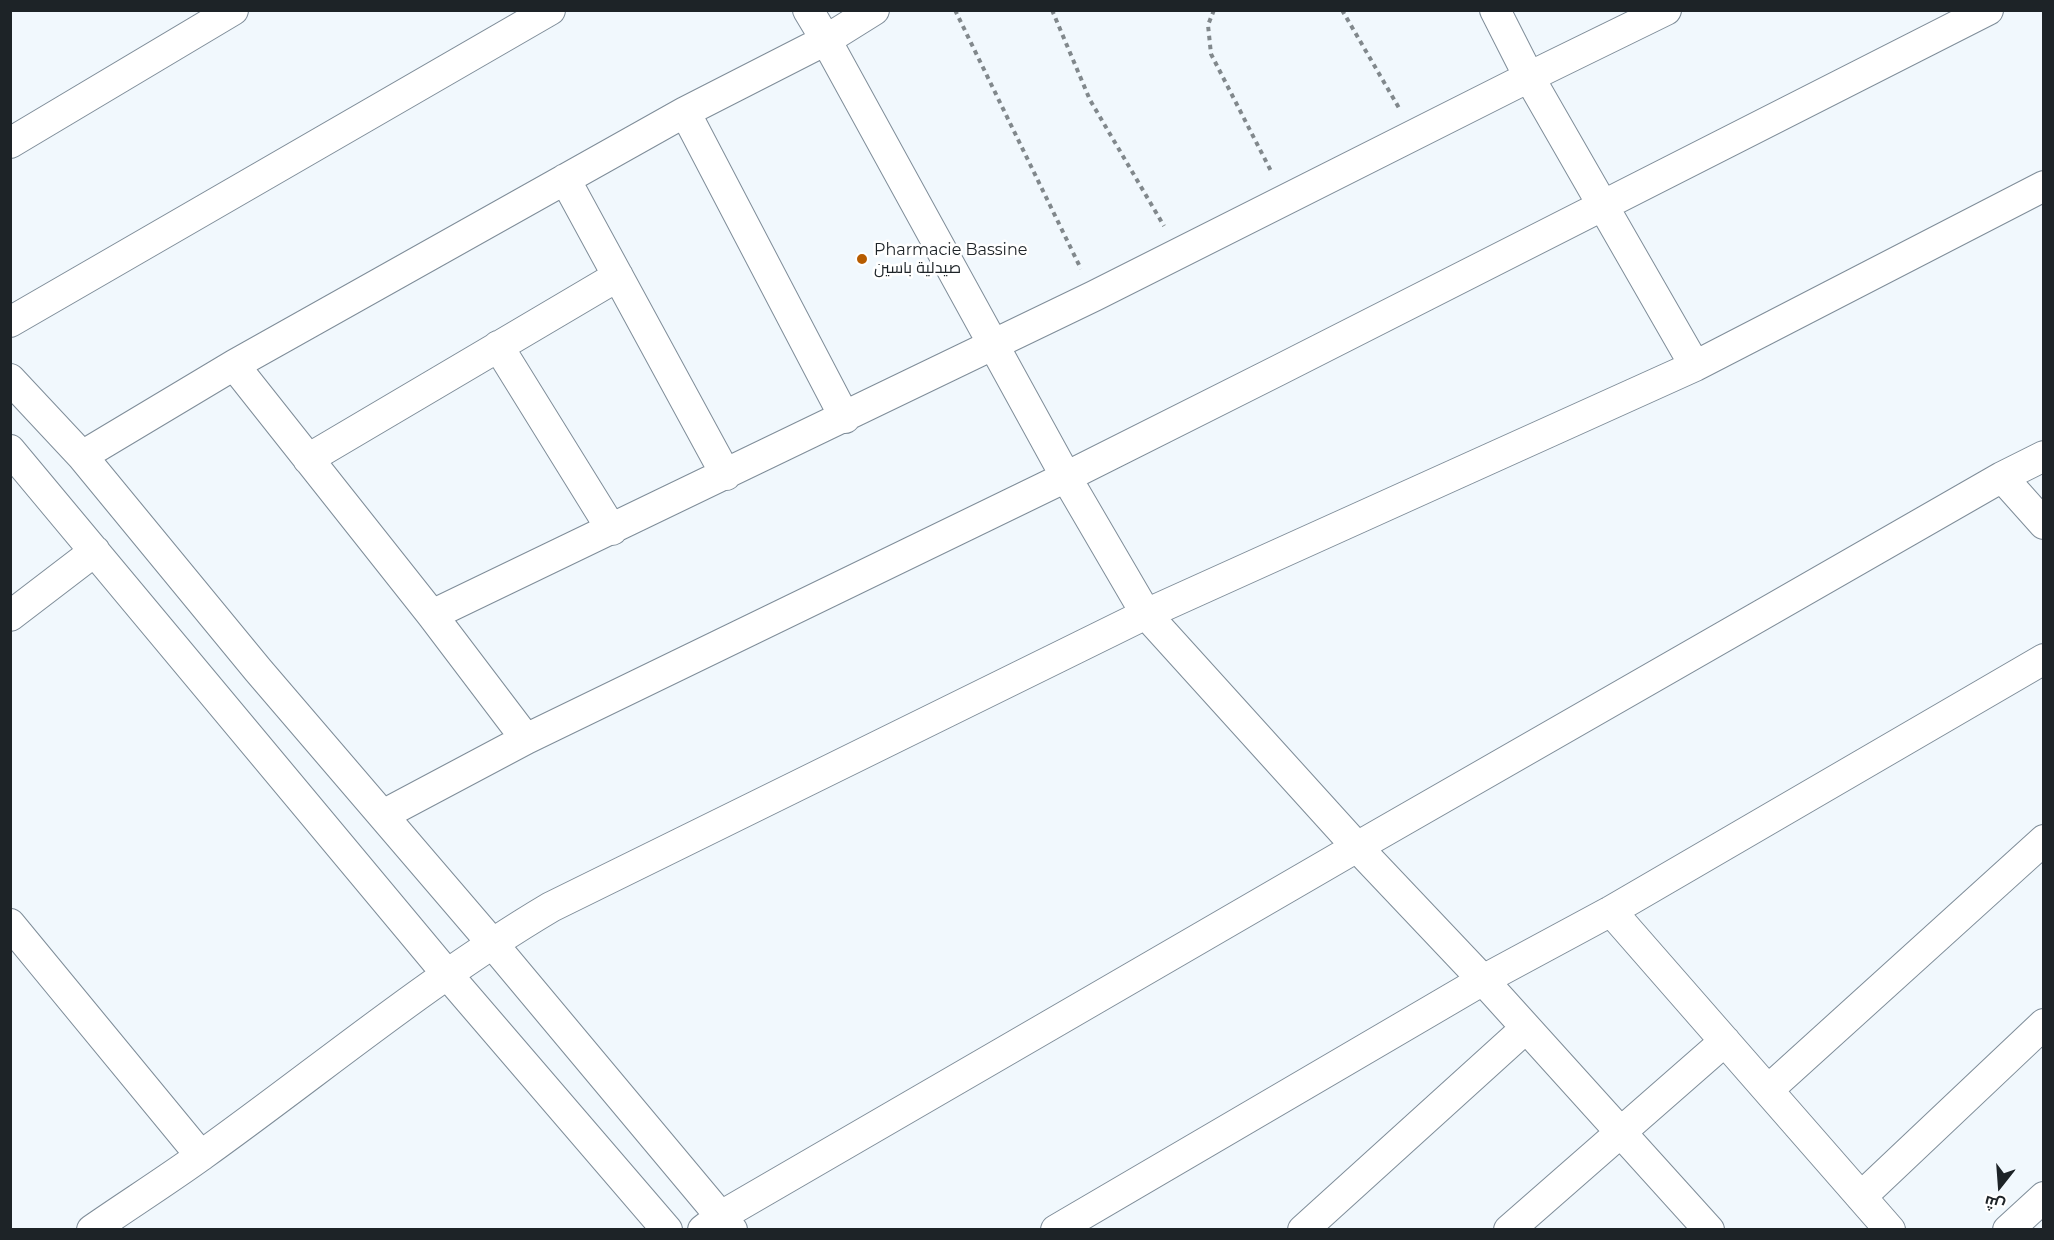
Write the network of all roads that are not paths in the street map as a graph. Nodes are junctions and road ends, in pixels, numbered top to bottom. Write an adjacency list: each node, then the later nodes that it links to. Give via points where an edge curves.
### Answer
1 (233, 10): 11 (street)
2 (550, 10): 16 (street)
3 (807, 10): 8 (street)
4 (874, 10): 8 (street)
5 (1495, 10): 9 (street)
6 (1666, 10): 9 (street)
7 (1988, 10): 14 (street)
8 (826, 40): 10 (street); 17 (street)
9 (1529, 77): 14 (street); 17 (street)
10 (685, 112): 12 (street); 22 (street)
11 (10, 143)
12 (565, 179): 15 (street); 19 (street)
13 (2043, 186): 20 (street)
14 (1604, 205): 20 (street); 28 (street)
15 (618, 276): 18 (street); 27 (street)
16 (10, 322)
17 (993, 345): 22 (street); 28 (street)
18 (498, 346): 26 (street); 31 (street)
19 (234, 365): 24 (street); 26 (street)
20 (1695, 366): 33 (street)
21 (10, 379): 24 (street)
22 (845, 418): 27 (street)
23 (10, 450): 32 (street)
24 (82, 456): 38 (street)
25 (2043, 456): 29 (street)
26 (308, 459): 34 (street)
27 (726, 475): 31 (street)
28 (1066, 477): 33 (street); 37 (street)
29 (2002, 477): 30 (street); 40 (street)
30 (2043, 524)
31 (612, 530): 34 (street)
32 (95, 551): 35 (street); 44 (street)
33 (1146, 614): 40 (street); 43 (street, via 551,907)
34 (432, 615): 37 (street)
35 (10, 616)
36 (2043, 659): 41 (street)
37 (526, 739): 38 (street)
38 (383, 815): 43 (street)
39 (2043, 840): 49 (street)
40 (1357, 847): 45 (street); 54 (street)
41 (1611, 911): 45 (street); 48 (street)
42 (10, 924): 51 (street)
43 (492, 942): 44 (street); 54 (street)
44 (447, 974): 51 (street); 57 (street)
45 (1483, 980): 47 (street); 58 (street)
46 (2043, 1024): 52 (street)
47 (1526, 1028): 50 (street); 59 (street)
48 (1725, 1041): 49 (street); 50 (street)
49 (1768, 1090): 52 (street)
50 (1621, 1132): 55 (street); 60 (street)
51 (201, 1156): 56 (street)
52 (1861, 1197): 61 (street)
53 (2043, 1197): 62 (street)
54 (718, 1225)
55 (1700, 1226)
56 (92, 1230)
57 (667, 1230)
58 (1056, 1230)
59 (1303, 1230)
60 (1509, 1230)
61 (1890, 1230)
62 (2008, 1230)

